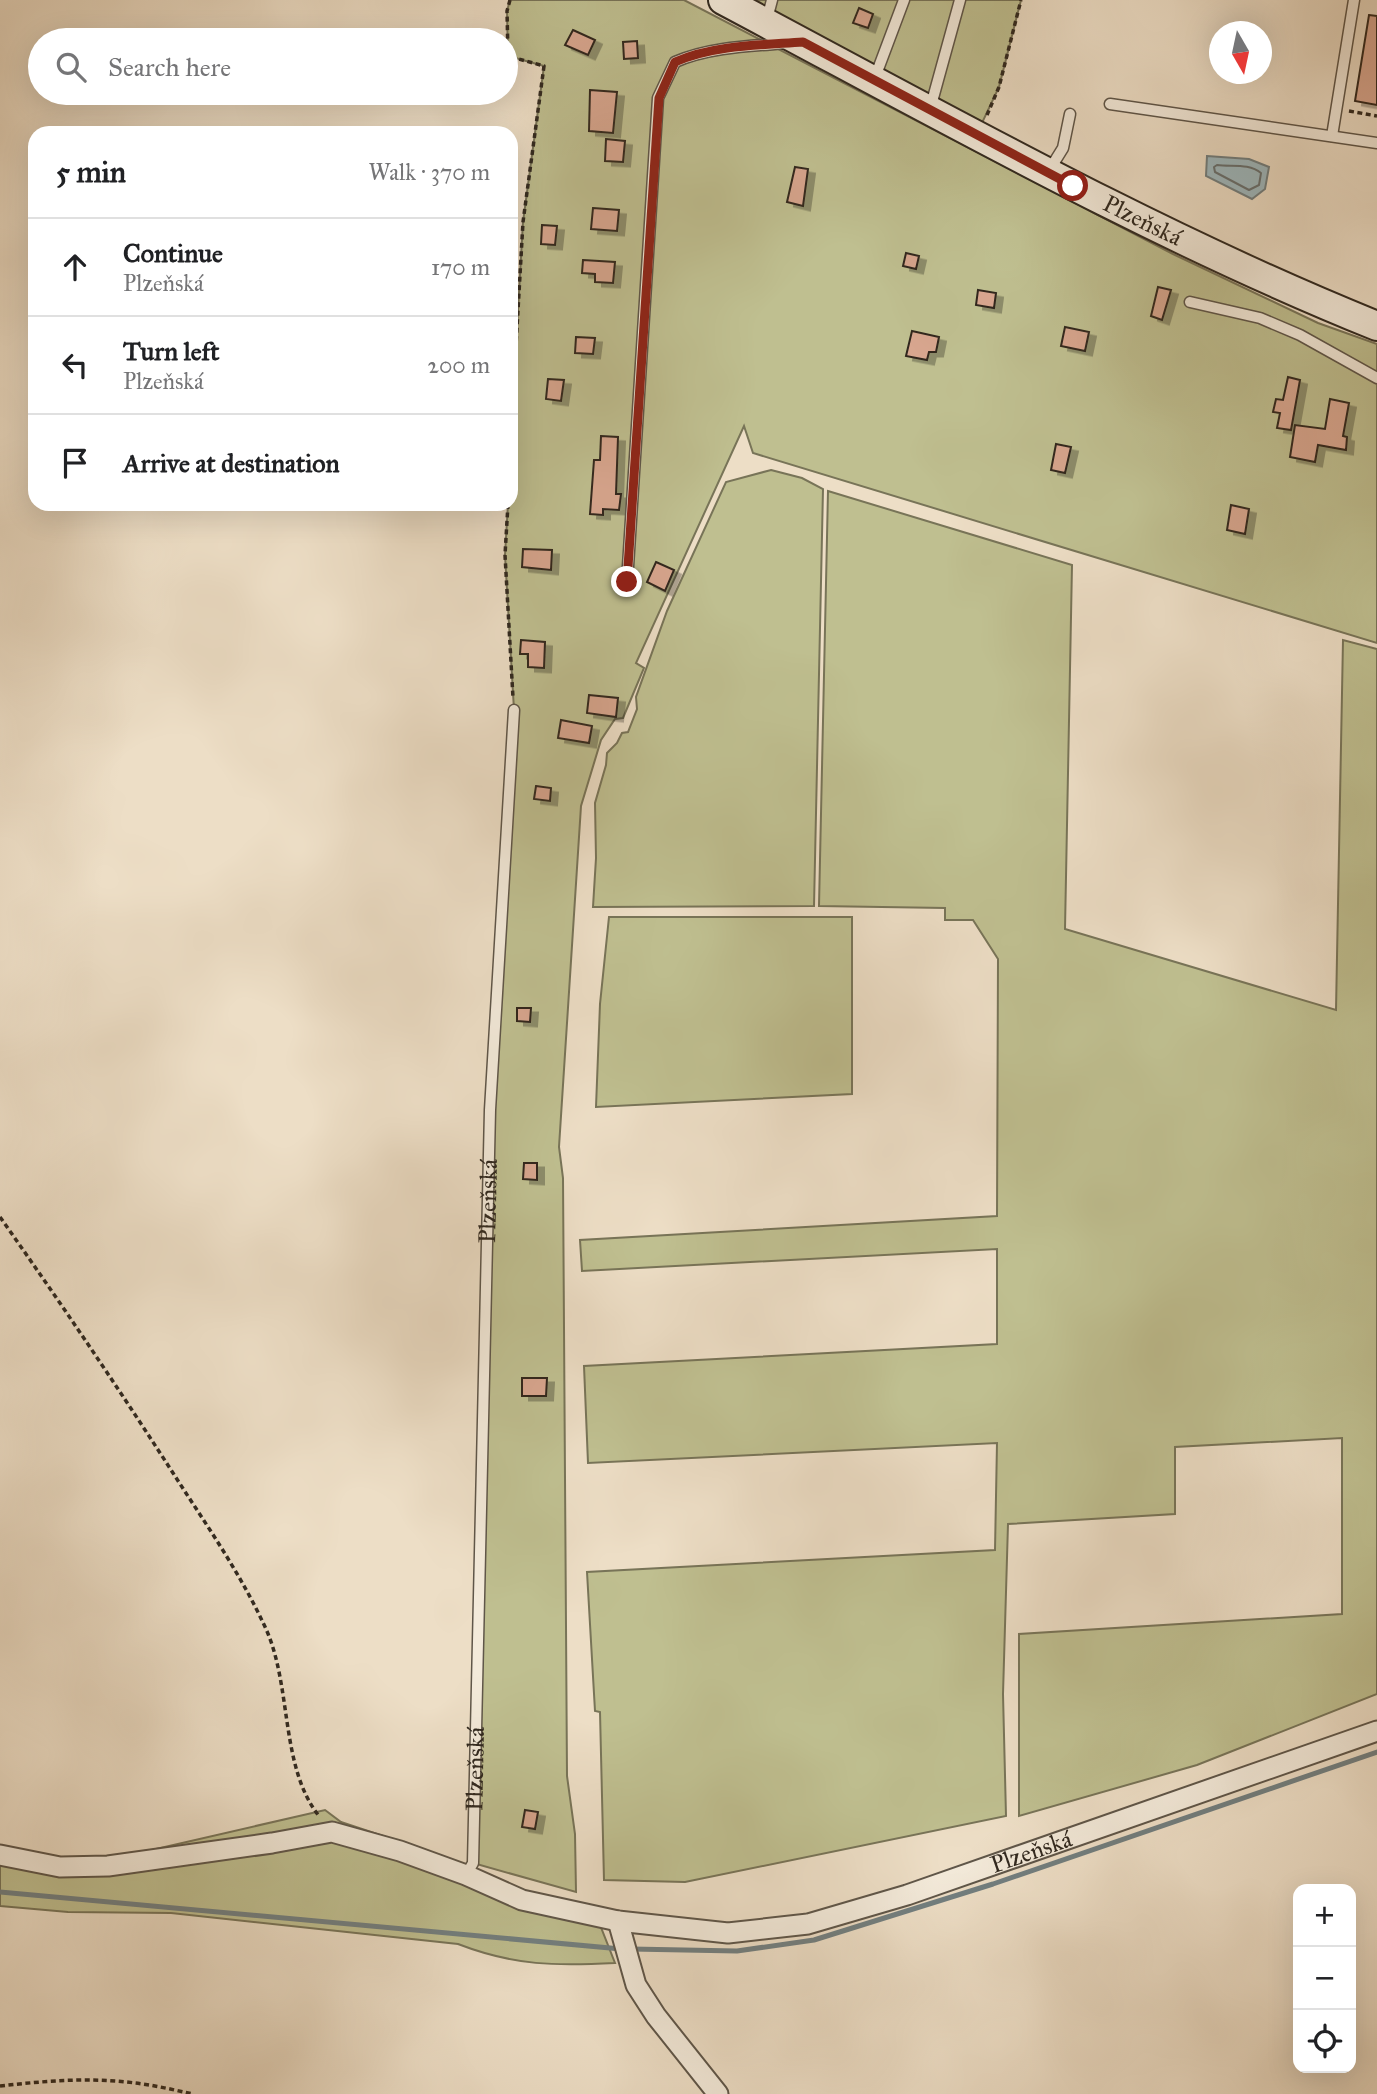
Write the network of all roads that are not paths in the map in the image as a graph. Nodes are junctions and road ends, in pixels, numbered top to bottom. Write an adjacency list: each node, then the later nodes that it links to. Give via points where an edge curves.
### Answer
1 (723, 0): 5 (main road, Plzeňská)
2 (904, 0): 7 (lane)
3 (960, 0): 9 (lane)
4 (1354, 0): 11 (lane)
5 (769, 11): 6 (main road, Plzeňská)
6 (803, 42): 7 (main road, Plzeňská); 17 (lane, via 692,54 675,62 659,98)
7 (874, 80): 9 (main road, Plzeňská)
8 (1110, 104): 11 (lane)
9 (930, 110): 13 (main road, Plzeňská)
10 (1070, 114): 13 (lane, via 1063,148)
11 (1332, 136): 12 (lane)
12 (1377, 143)
13 (1047, 173): 15 (main road, Plzeňská, via 1214,256)
14 (1190, 302): 16 (lane, via 1260,318 1300,334)
15 (1377, 326)
16 (1377, 378)
17 (627, 582)
18 (514, 710): 21 (lane, Plzeňská, via 490,1110 473,1863)
19 (1377, 1731): 22 (street, Plzeňská, via 906,1895 808,1924 728,1933)
20 (0, 1855): 21 (street, via 61,1867 108,1866 332,1832)
21 (466, 1875): 22 (street, Plzeňská, via 522,1899)
22 (620, 1929): 23 (street, via 636,1985)
23 (718, 2094)

